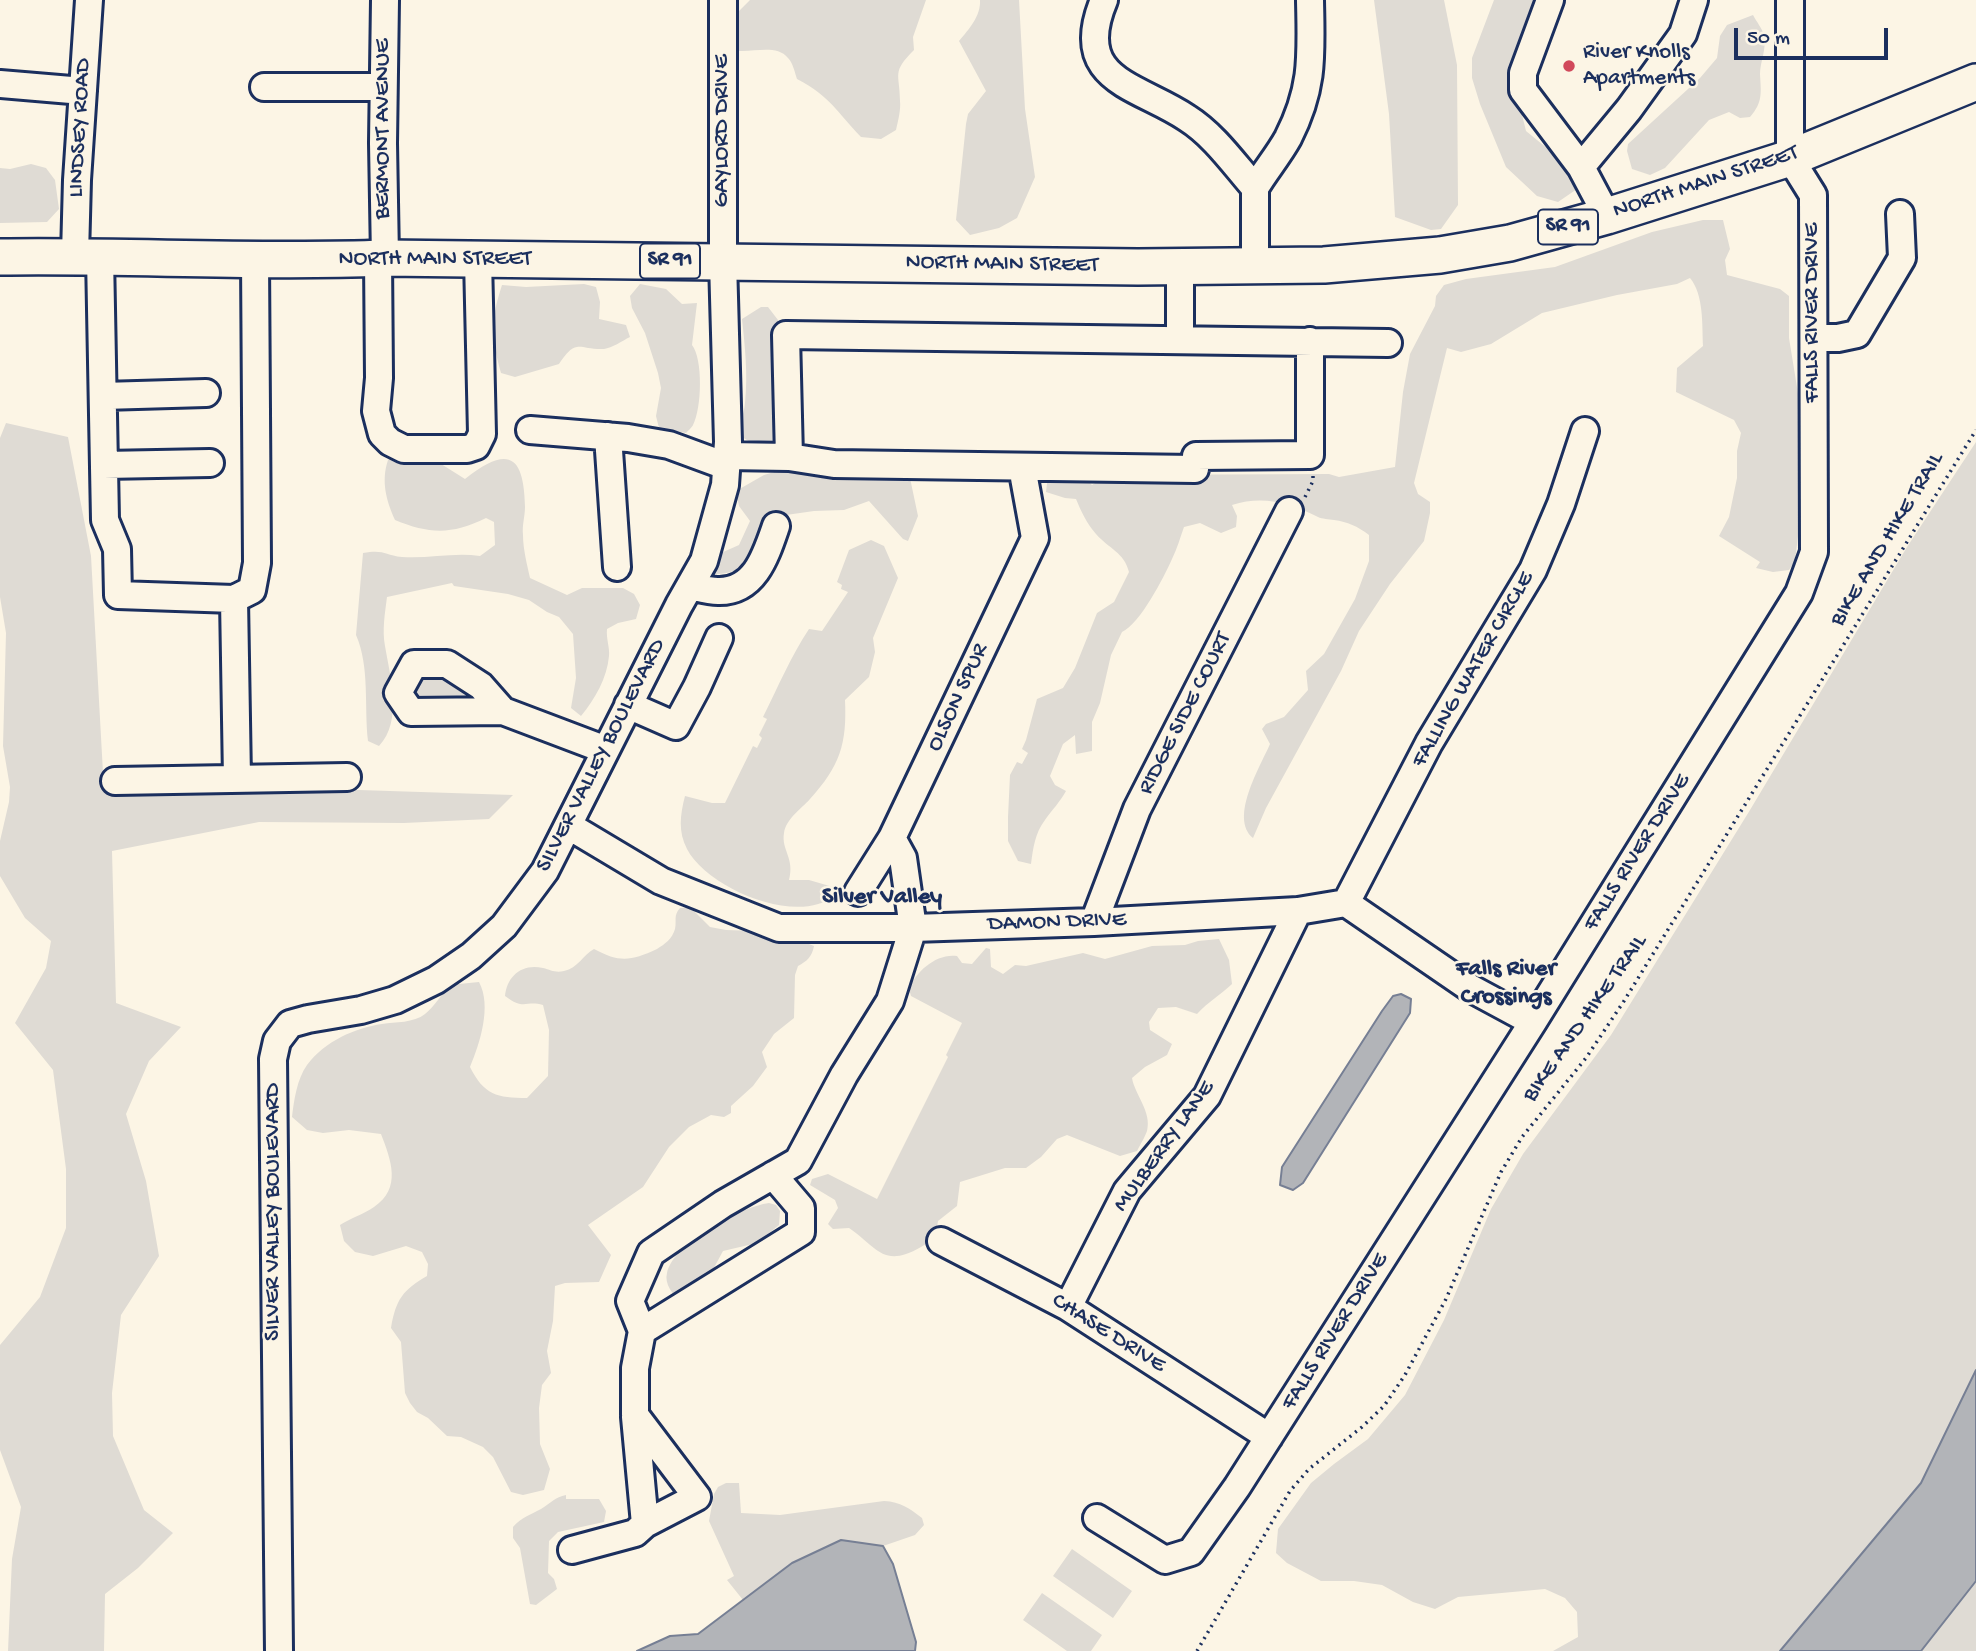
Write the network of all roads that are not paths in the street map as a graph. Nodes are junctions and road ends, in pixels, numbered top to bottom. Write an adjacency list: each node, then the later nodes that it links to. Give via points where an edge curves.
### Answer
1 (89, 0): 13 (street, LINDSEY ROAD)
2 (385, 0): 12 (street, BERMONT AVENUE)
3 (723, 0): 24 (street, GAYLORD DRIVE)
4 (1104, 0): 16 (street, via 1095,30 1106,69 1130,89 1201,128)
5 (1310, 0): 16 (street, via 1307,92 1288,137)
6 (1550, 0): 15 (street, via 1523,73 1523,90)
7 (1694, 0): 15 (street, via 1683,34)
8 (1790, 0): 14 (street)
9 (1976, 82): 14 (main road, NORTH MAIN STREET / SR 91)
10 (0, 84): 13 (street)
11 (264, 87): 12 (street)
12 (383, 88): 21 (street, BERMONT AVENUE)
13 (83, 91): 19 (street, LINDSEY ROAD)
14 (1790, 158): 18 (main road, NORTH MAIN STREET / SR 91); 27 (street, FALLS RIVER DRIVE, via 1813,195)
15 (1581, 167): 18 (street)
16 (1255, 188): 25 (street)
17 (1900, 214): 27 (street, via 1902,258 1857,334)
18 (1607, 216): 25 (main road, NORTH MAIN STREET / SR 91, via 1510,243 1440,255)
19 (88, 256): 20 (main road, NORTH MAIN STREET / SR 91); 22 (main road, NORTH MAIN STREET / SR 91); 32 (street, LINDSEY ROAD)
20 (0, 257)
21 (381, 258): 22 (main road, NORTH MAIN STREET / SR 91); 23 (main road, NORTH MAIN STREET / SR 91); 23 (street, BERMONT AVENUE, via 376,411 382,434 404,449 467,449 476,446 482,434)
22 (255, 259): 45 (street, via 257,564 252,590)
23 (478, 259): 24 (main road, NORTH MAIN STREET / SR 91)
24 (723, 261): 26 (main road, NORTH MAIN STREET / SR 91); 37 (street, SILVER VALLEY BOULEVARD)
25 (1255, 266): 26 (main road, NORTH MAIN STREET / SR 91)
26 (1180, 267): 28 (street)
27 (1814, 338): 60 (street, FALLS RIVER DRIVE, via 1814,552 1799,593)
28 (1180, 339): 29 (street); 36 (street, via 786,335)
29 (1310, 341): 30 (street); 40 (street, via 1310,455 1196,456 1195,469)
30 (1388, 343)
31 (206, 393): 32 (street)
32 (103, 396): 39 (street, LINDSEY ROAD)
33 (530, 430): 35 (street)
34 (1585, 431): 56 (street, FALLING WATER CIRCLE, via 1533,570 1429,743)
35 (608, 436): 37 (street, via 669,445); 43 (street)
36 (789, 457): 37 (street); 40 (street, via 834,464)
37 (726, 461): 44 (street, SILVER VALLEY BOULEVARD, via 704,561)
38 (210, 463): 39 (street)
39 (104, 465): 45 (street, LINDSEY ROAD, via 105,520 117,549 118,595)
40 (1021, 467): 54 (street, OLSON SPUR, via 1035,538)
41 (1289, 511): 58 (street, RIDGE SIDE COURT, via 1138,809)
42 (776, 526): 44 (street, via 764,559 742,585 719,591)
43 (617, 567)
44 (690, 586): 47 (street, SILVER VALLEY BOULEVARD)
45 (234, 599): 51 (street)
46 (719, 638): 47 (street, via 676,726)
47 (628, 705): 49 (street, SILVER VALLEY BOULEVARD)
48 (503, 711): 49 (street)
49 (606, 750): 53 (street, SILVER VALLEY BOULEVARD)
50 (347, 777): 51 (street)
51 (237, 779): 52 (street)
52 (115, 781)
53 (569, 826): 59 (street, DAMON DRIVE, via 661,881 779,928); 70 (street, SILVER VALLEY BOULEVARD, via 545,871 504,926 471,956 436,981 395,1000 290,1024 277,1041 273,1073)
54 (892, 838): 55 (street, OLSON SPUR); 59 (street, via 903,858)
55 (858, 892)
56 (1346, 903): 57 (street, DAMON DRIVE); 60 (street, via 1469,988)
57 (1298, 911): 58 (street, DAMON DRIVE); 63 (street, MULBERRY LANE, via 1207,1096 1126,1191)
58 (1094, 922): 59 (street, DAMON DRIVE)
59 (913, 928): 61 (street, via 890,1001 798,1161)
60 (1533, 1022): 66 (street, FALLS RIVER DRIVE)
61 (773, 1175): 64 (street, via 651,1253 630,1301); 64 (street, via 801,1208 801,1232)
62 (941, 1241): 63 (street, CHASE DRIVE)
63 (1068, 1307): 66 (street, CHASE DRIVE)
64 (642, 1331): 65 (street, via 635,1368)
65 (635, 1415): 68 (street); 68 (street, via 696,1497)
66 (1269, 1437): 67 (street, FALLS RIVER DRIVE, via 1191,1552 1165,1560)
67 (1097, 1518)
68 (645, 1524): 69 (street, via 635,1533)
69 (572, 1550)
70 (279, 1651)

